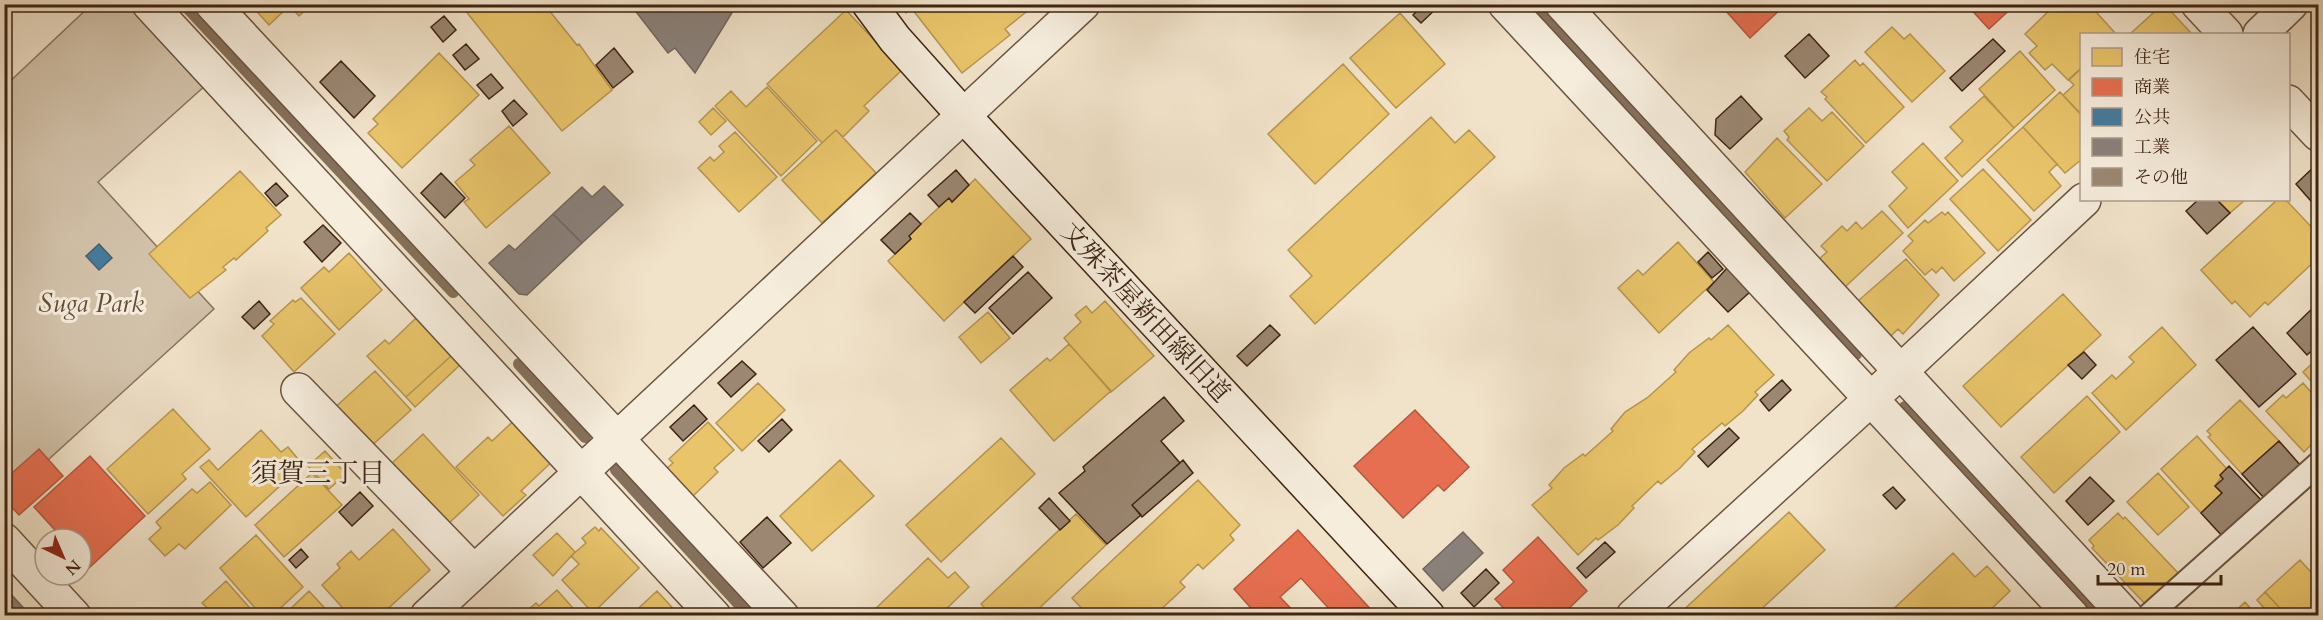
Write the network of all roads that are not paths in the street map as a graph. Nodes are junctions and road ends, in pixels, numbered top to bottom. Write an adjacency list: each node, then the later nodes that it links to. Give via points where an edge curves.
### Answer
1 (149, 4): 18 (street)
2 (212, 4): 16 (street)
3 (869, 4): 11 (street, 文殊茶屋新田線旧道)
4 (1083, 4): 11 (street)
5 (1505, 4): 15 (street)
6 (1562, 4): 13 (street)
7 (2198, 4): 9 (street)
8 (2291, 4): 10 (street)
9 (2225, 33)
10 (2261, 33)
11 (964, 116): 16 (street); 25 (street, 文殊茶屋新田線旧道)
12 (2083, 201): 13 (street)
13 (1900, 372): 15 (street); 28 (street)
14 (298, 390): 20 (street)
15 (1872, 398): 26 (street); 27 (street)
16 (619, 439): 18 (street); 24 (street)
17 (2319, 464): 29 (lane)
18 (582, 474): 20 (street); 23 (street)
19 (4, 540): 21 (street)
20 (474, 572): 22 (street)
21 (74, 615)
22 (427, 615)
23 (714, 615)
24 (782, 615)
25 (1428, 615)
26 (1633, 615)
27 (2072, 615)
28 (2126, 615)
29 (2148, 615)

